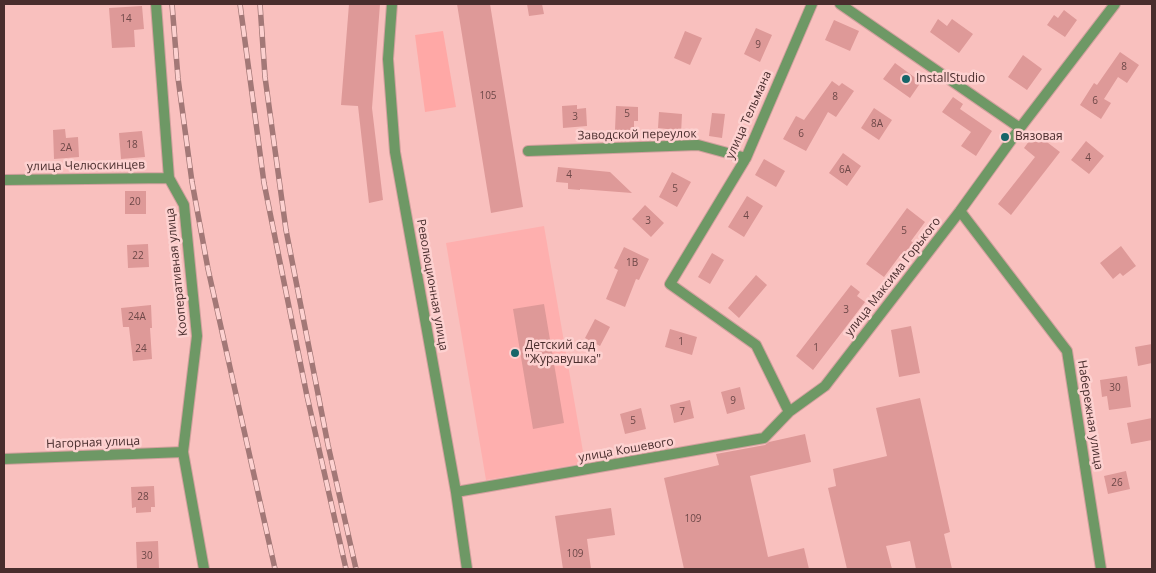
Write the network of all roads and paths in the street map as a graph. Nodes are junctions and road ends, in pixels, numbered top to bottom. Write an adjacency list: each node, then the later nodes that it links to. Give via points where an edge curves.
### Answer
1 (156, 4): 9 (street, Кооперативная улица)
2 (392, 4): 15 (street, Революционная улица, via 388,60 395,152)
3 (812, 4): 8 (street, улица Тельмана)
4 (840, 4): 6 (street)
5 (1115, 4): 6 (street, улица Максима Горького)
6 (1020, 128): 11 (street, улица Максима Горького)
7 (528, 151): 8 (street, Заводской переулок, via 698,145)
8 (746, 158): 12 (street, улица Тельмана, via 670,284 756,345)
9 (169, 178): 10 (street, улица Челюскинцев); 13 (street, Кооперативная улица, via 184,206 197,336)
10 (4, 180)
11 (960, 211): 12 (street, улица Максима Горького, via 826,386); 18 (street, Набережная улица, via 1067,351)
12 (789, 412): 15 (street, улица Кошевого, via 764,438)
13 (183, 452): 14 (street, Нагорная улица); 16 (street, Кооперативная улица)
14 (4, 459)
15 (456, 492): 17 (street, Революционная улица)
16 (204, 569)
17 (467, 569)
18 (1101, 569)

